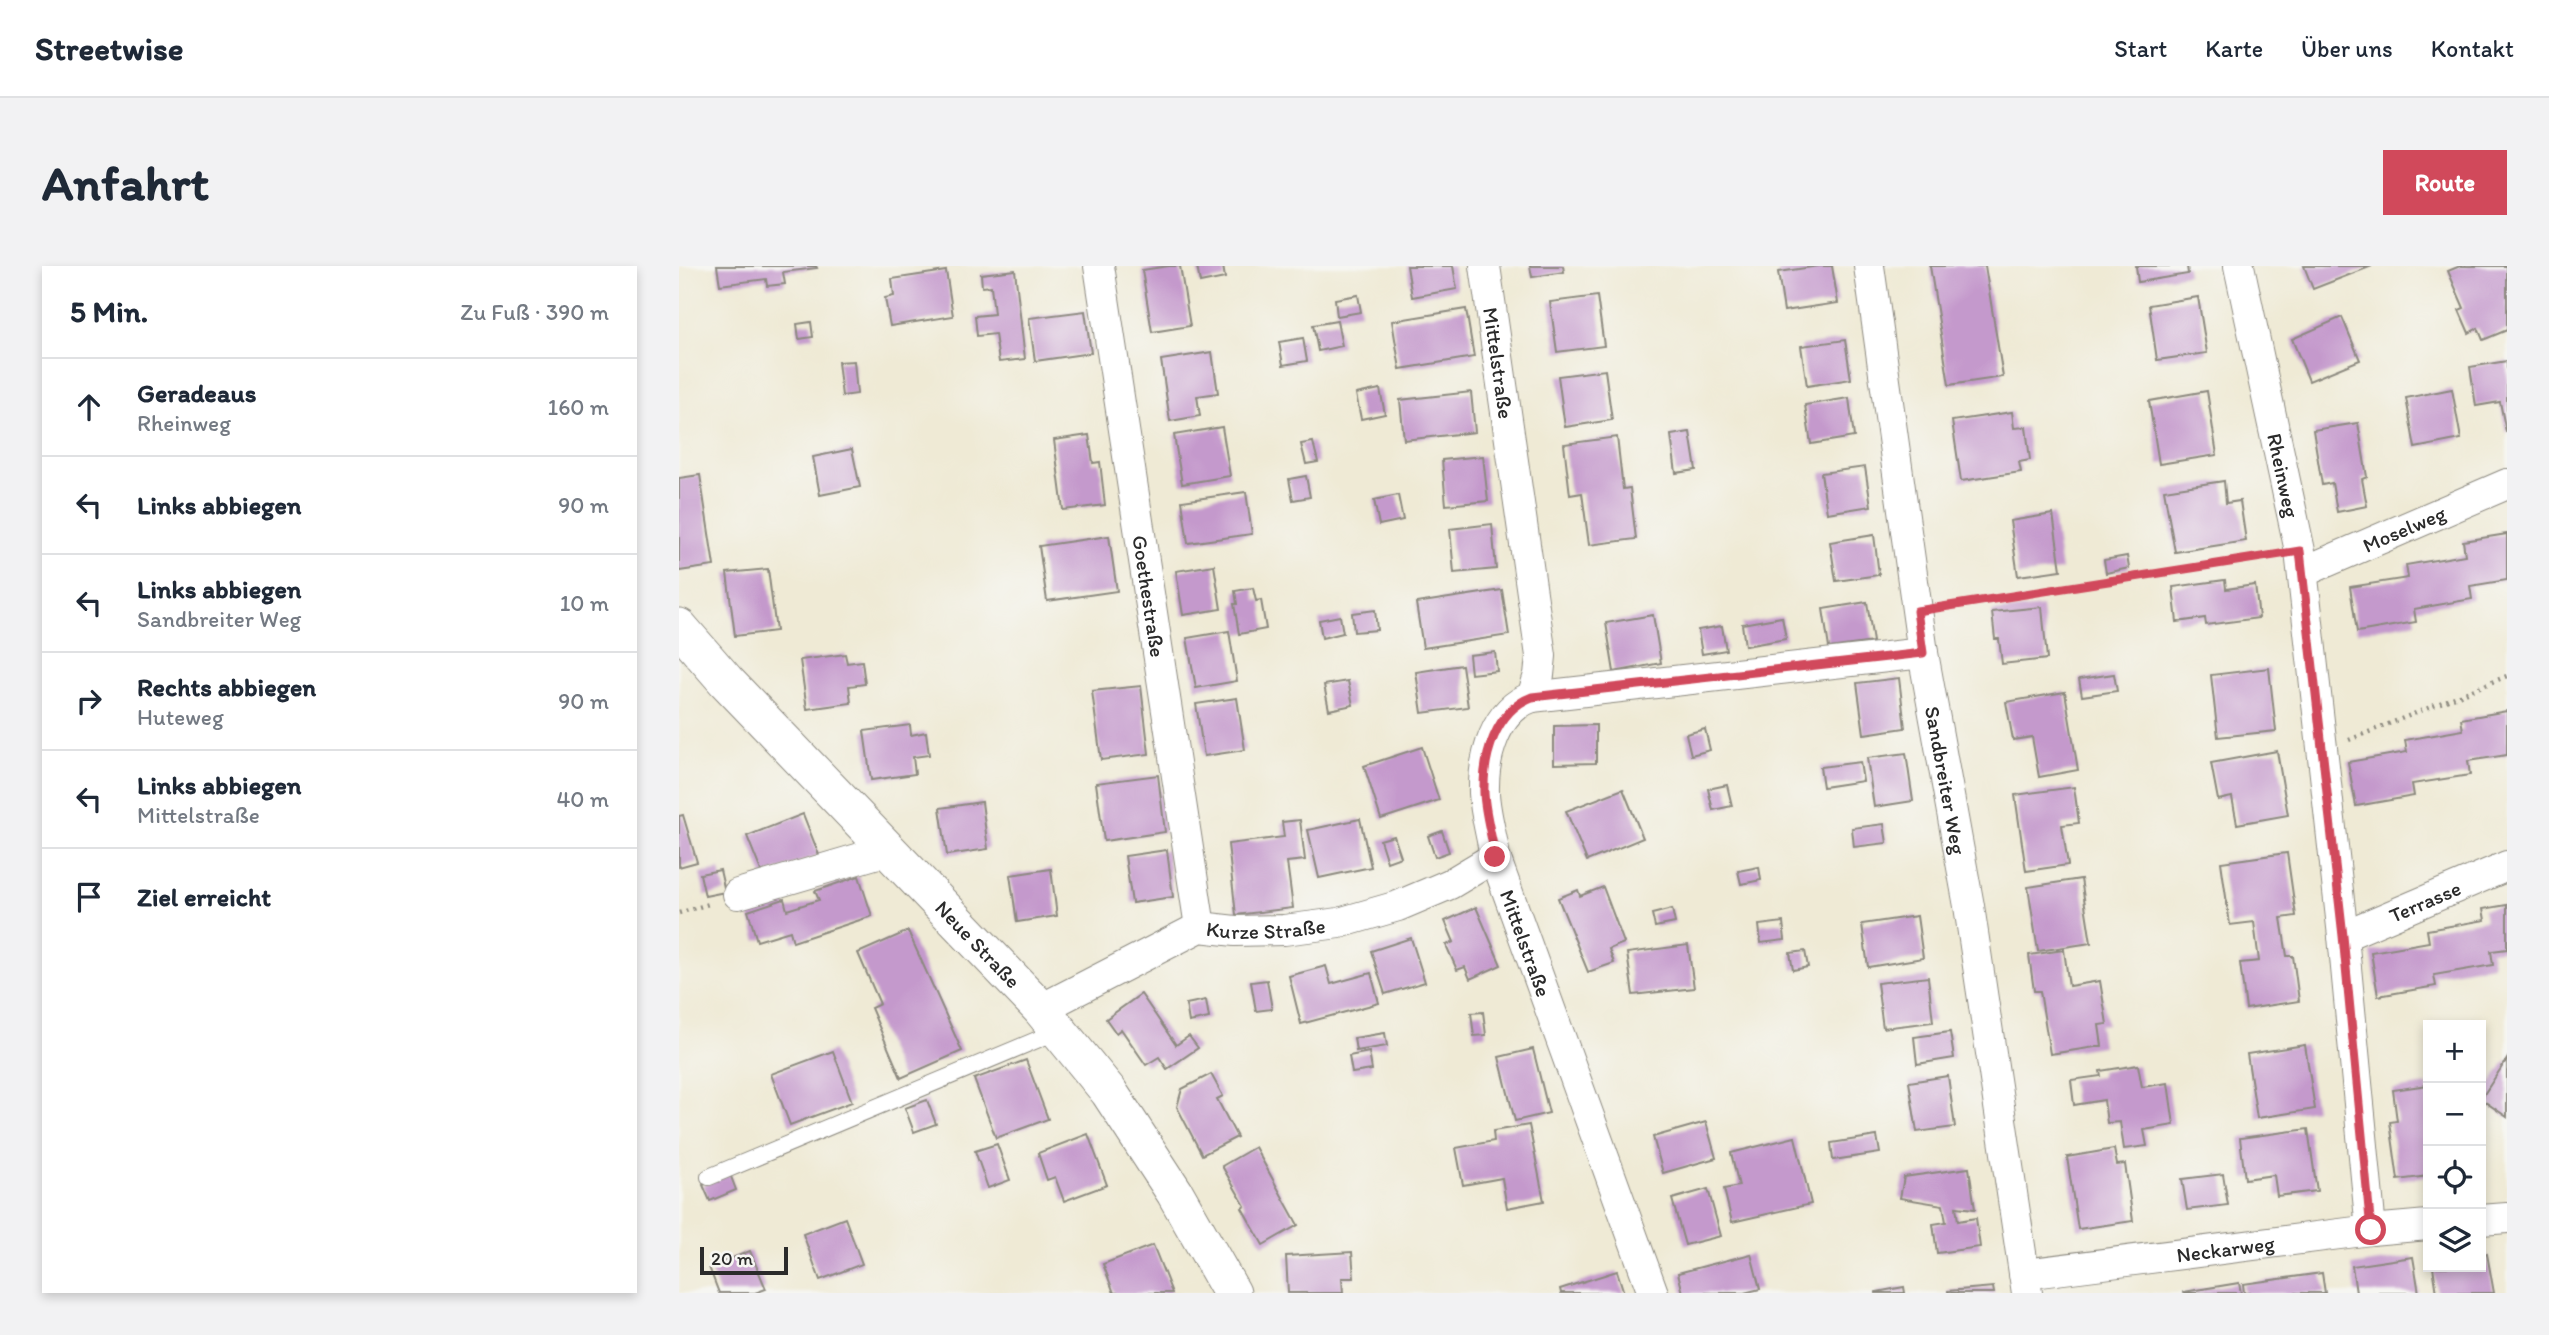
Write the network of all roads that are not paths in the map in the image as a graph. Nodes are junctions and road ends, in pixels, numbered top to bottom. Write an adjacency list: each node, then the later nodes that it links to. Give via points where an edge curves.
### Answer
1 (1099, 266): 14 (street, Goethestraße)
2 (1485, 266): 9 (street, Mittelstraße, via 1539,635 1539,675)
3 (1869, 266): 8 (street, Sandbreiter Weg)
4 (2239, 266): 6 (street, Rheinweg)
5 (2507, 484): 6 (street, Moselweg)
6 (2301, 562): 15 (street, Rheinweg)
7 (679, 627): 10 (street, Neue Straße)
8 (1923, 653): 9 (street); 22 (street, Sandbreiter Weg, via 1969,906)
9 (1532, 697): 11 (street, Mittelstraße, via 1507,713 1496,730 1488,759 1484,794)
10 (888, 850): 13 (street); 16 (street, Neue Straße)
11 (1495, 857): 14 (street, Kurze Straße, via 1450,884 1398,906 1339,923 1285,930); 24 (street, Mittelstraße)
12 (2507, 866): 15 (street, Terrasse)
13 (738, 894)
14 (1200, 927): 16 (street, Kurze Straße)
15 (2343, 936): 21 (street, Rheinweg)
16 (1050, 1020): 17 (lane); 23 (street, Neue Straße, via 1109,1092 1175,1193)
17 (709, 1177)
18 (2507, 1218): 19 (street)
19 (2486, 1220)
20 (2423, 1225): 21 (street, Neckarweg)
21 (2371, 1230): 22 (street, Neckarweg)
22 (2026, 1284)
23 (1232, 1293)
24 (1653, 1293)

